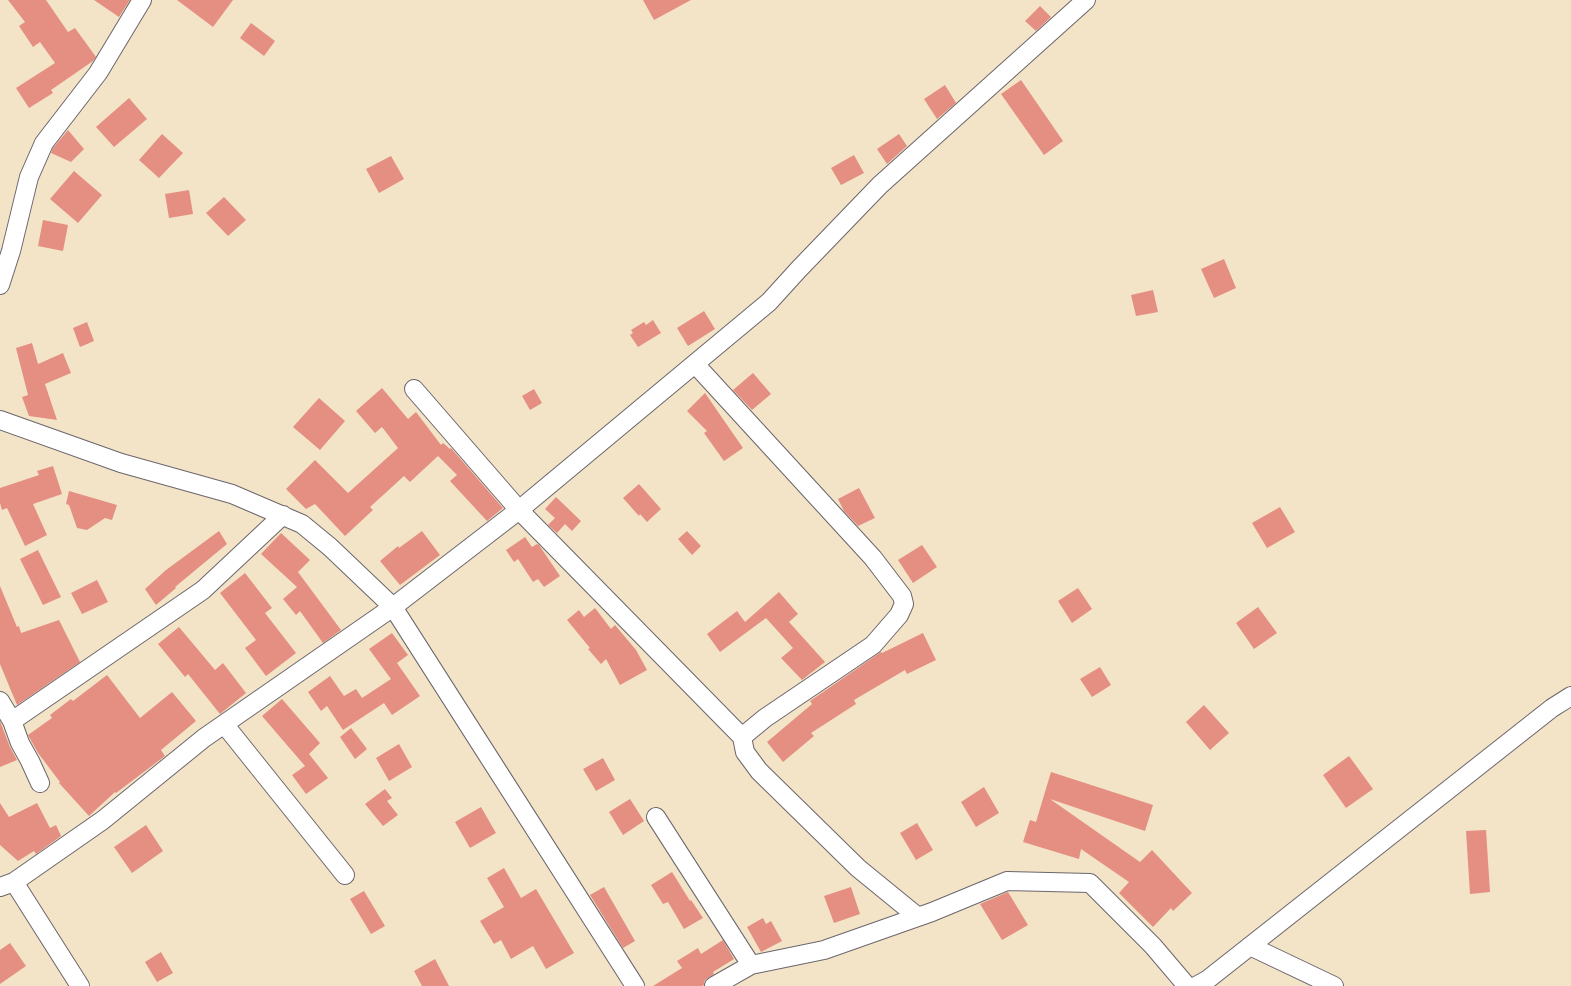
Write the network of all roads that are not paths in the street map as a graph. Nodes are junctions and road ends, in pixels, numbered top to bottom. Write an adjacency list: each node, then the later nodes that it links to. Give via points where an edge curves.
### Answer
1 (142, 0): 3 (street, via 98,73 44,143 29,176)
2 (1086, 0): 4 (street, via 880,185 769,302)
3 (0, 285)
4 (695, 364): 7 (street); 14 (street, via 873,558 902,596 904,604 899,615 873,645 765,718)
5 (414, 389): 7 (street)
6 (0, 420): 8 (street, via 122,463 232,494)
7 (519, 510): 9 (street); 14 (street)
8 (283, 515): 9 (street, via 302,524 330,547); 12 (street, via 203,590)
9 (393, 607): 13 (street); 23 (street)
10 (1571, 696): 20 (street, via 1552,708)
11 (0, 701): 12 (street)
12 (12, 722): 15 (street)
13 (224, 724): 17 (street); 18 (street, via 103,820)
14 (742, 737): 19 (street, via 745,752 759,771 858,868)
15 (40, 783)
16 (656, 817): 21 (street)
17 (345, 875)
18 (7, 884): 22 (street)
19 (918, 917): 21 (street, via 824,950); 25 (street, via 1007,880 1090,883 1153,946)
20 (1250, 946): 26 (street); 27 (street)
21 (751, 966): 24 (street)
22 (80, 986)
23 (634, 986)
24 (714, 986)
25 (1187, 986)
26 (1196, 986)
27 (1334, 986)

